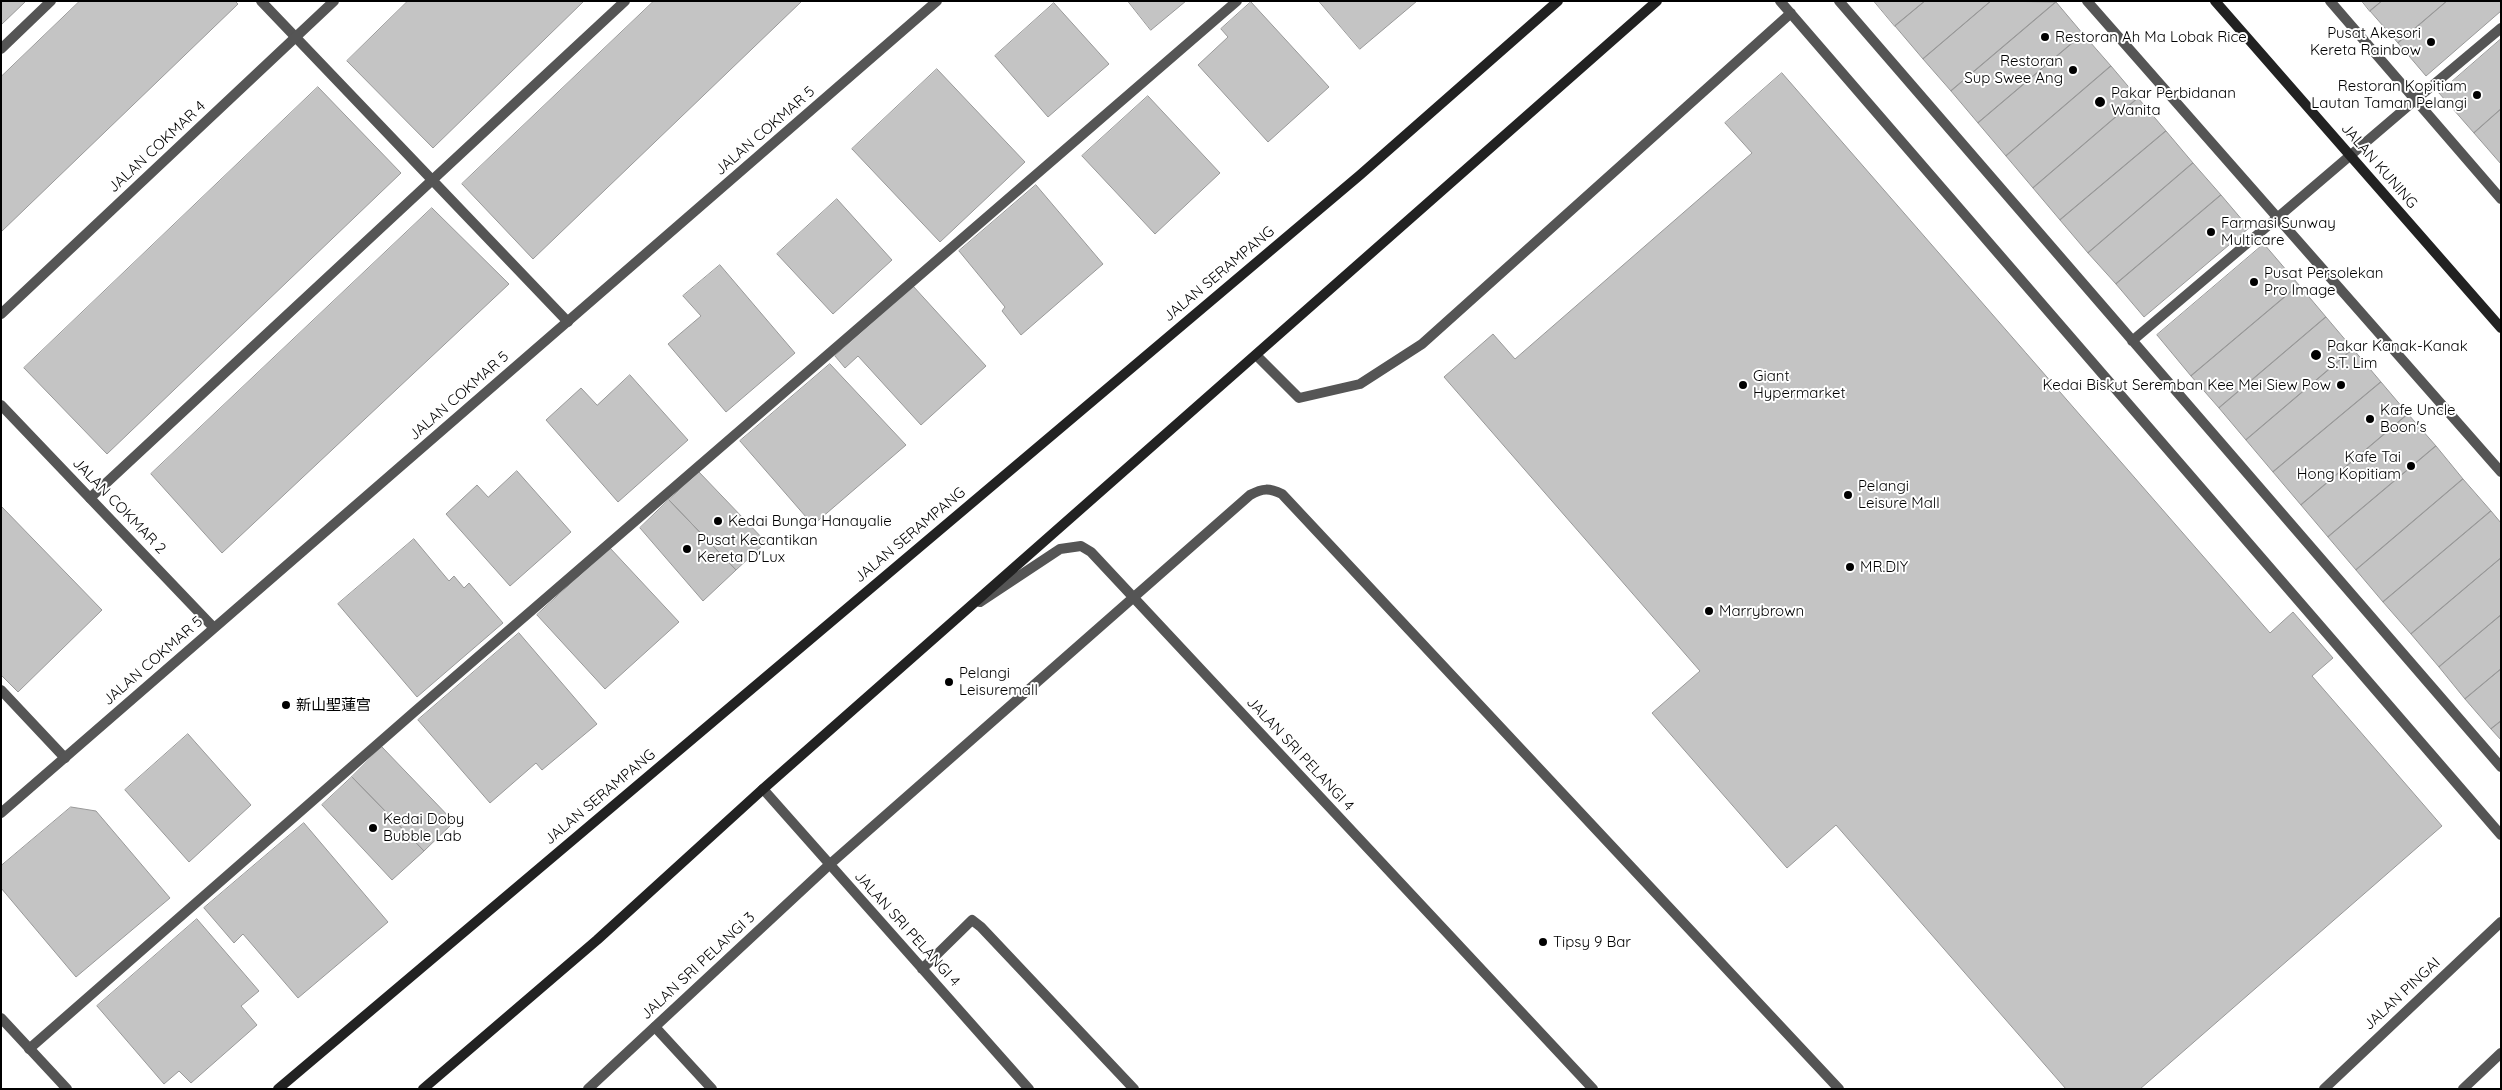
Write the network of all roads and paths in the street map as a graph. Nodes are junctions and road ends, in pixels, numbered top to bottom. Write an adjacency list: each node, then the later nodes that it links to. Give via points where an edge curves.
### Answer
1 (51, 1): 17 (street)
2 (261, 1): 16 (street)
3 (334, 1): 16 (street, JALAN COKMAR 4)
4 (625, 1): 20 (street)
5 (937, 1): 24 (street, JALAN COKMAR 5)
6 (1237, 1): 45 (street)
7 (1558, 1): 48 (main road, JALAN SERAMPANG, via 1337,194)
8 (1657, 1): 27 (main road)
9 (1780, 1): 14 (street)
10 (1839, 1): 26 (street)
11 (2088, 1): 22 (street)
12 (2215, 1): 19 (main road, JALAN KUNING)
13 (2330, 1): 18 (street)
14 (1791, 13): 27 (street, via 1422,344 1360,384 1299,398); 39 (street)
15 (2501, 28): 18 (street)
16 (295, 38): 20 (street); 23 (street, JALAN COKMAR 4)
17 (1, 50)
18 (2414, 101): 19 (street); 21 (street)
19 (2350, 156): 22 (street); 25 (main road, JALAN KUNING)
20 (432, 180): 24 (street); 30 (street)
21 (2501, 199)
22 (2277, 218): 26 (street); 29 (street)
23 (1, 314)
24 (568, 322): 33 (street, JALAN COKMAR 5)
25 (2501, 328)
26 (2132, 341): 36 (street)
27 (1257, 356): 32 (main road)
28 (1, 405): 30 (street, JALAN COKMAR 2)
29 (2501, 472)
30 (90, 498): 33 (street, JALAN COKMAR 2)
31 (1133, 597): 32 (street, JALAN SRI PELANGI 4, via 1091,552 1081,546 1060,549); 40 (street, JALAN SRI PELANGI 3); 54 (street, JALAN SRI PELANGI 4); 55 (street, JALAN SRI PELANGI 3, via 1250,495 1262,489 1282,494)
32 (958, 616): 37 (main road)
33 (214, 628): 35 (street, JALAN COKMAR 5)
34 (1, 690): 35 (street)
35 (65, 758): 38 (street, JALAN COKMAR 5)
36 (2501, 767)
37 (762, 789): 40 (street, JALAN SRI PELANGI 4); 49 (main road, via 596,940)
38 (1, 813)
39 (2501, 835)
40 (829, 865): 42 (street, JALAN SRI PELANGI 4); 44 (street, JALAN SRI PELANGI 3)
41 (2501, 922): 56 (street, JALAN PINGAI)
42 (922, 969): 52 (street, JALAN SRI PELANGI 4); 53 (street, via 972,920)
43 (1, 1018): 45 (street)
44 (655, 1027): 50 (street, JALAN SRI PELANGI 3); 51 (street)
45 (29, 1049): 47 (street)
46 (2501, 1053): 57 (street)
47 (67, 1089)
48 (278, 1089)
49 (423, 1089)
50 (588, 1089)
51 (712, 1089)
52 (1029, 1089)
53 (1134, 1089)
54 (1593, 1089)
55 (1839, 1089)
56 (2324, 1089)
57 (2463, 1089)

